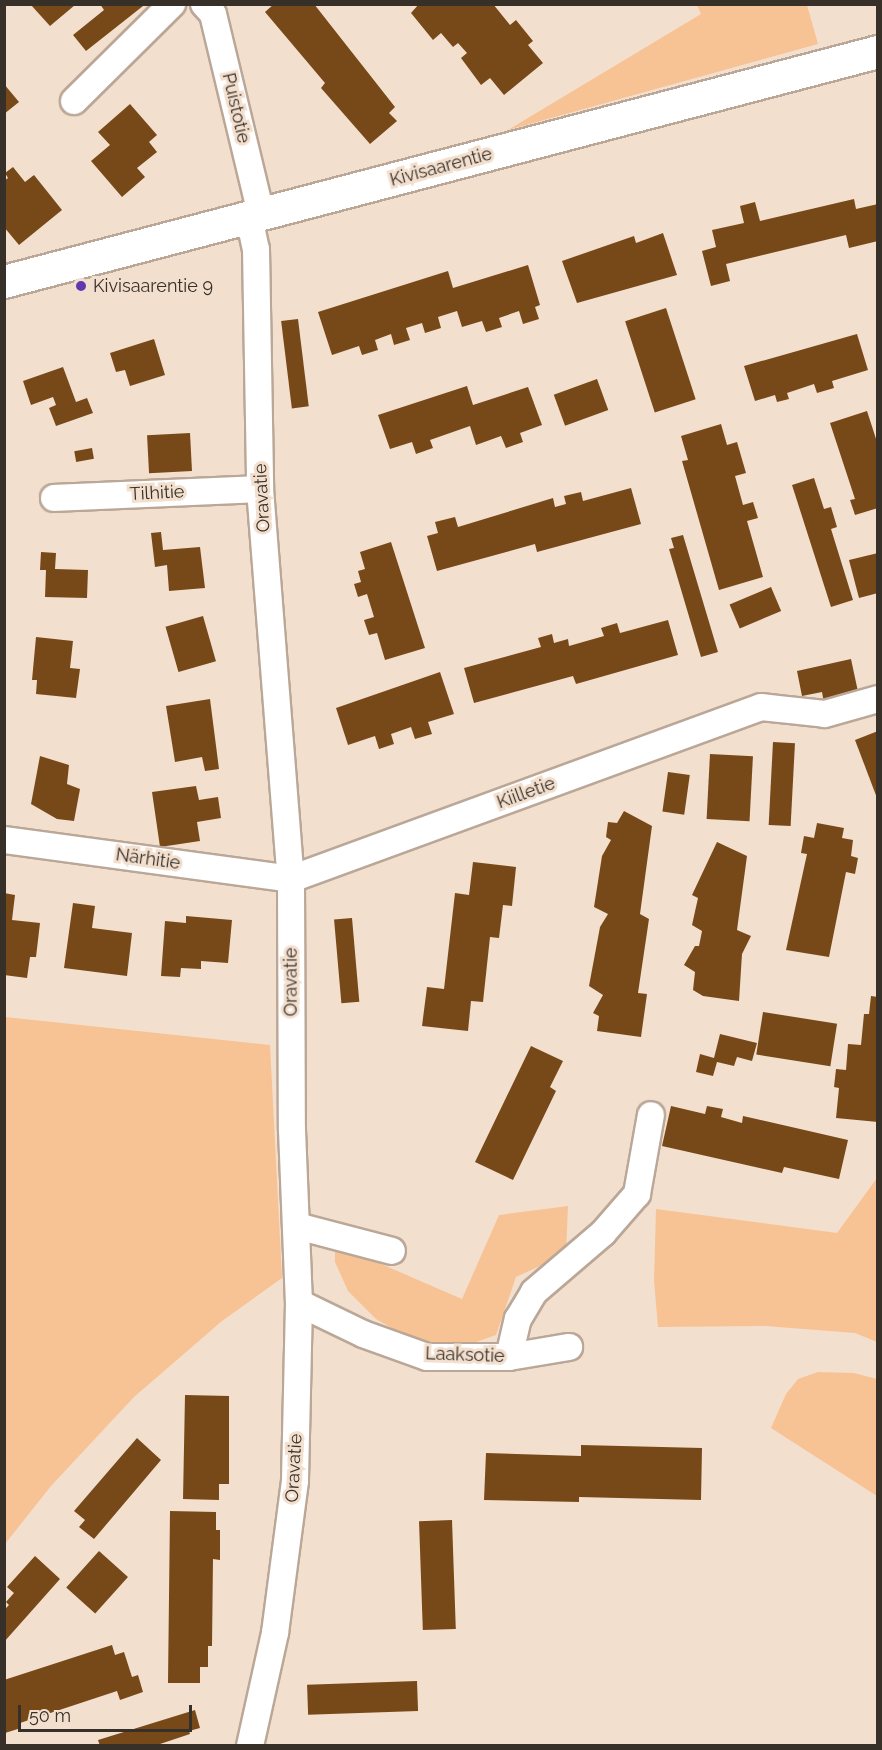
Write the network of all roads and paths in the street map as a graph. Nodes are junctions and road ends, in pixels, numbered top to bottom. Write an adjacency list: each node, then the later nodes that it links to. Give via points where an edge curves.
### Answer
1 (172, 4): 4 (street)
2 (204, 4): 5 (street, Puistotie, via 213,14)
3 (878, 52): 5 (street, Kivisaarentie)
4 (74, 101)
5 (255, 216): 6 (street, Kivisaarentie); 7 (street, Oravatie)
6 (4, 282)
7 (260, 489): 8 (street, Tilhitie); 11 (street, Oravatie)
8 (54, 498)
9 (878, 699): 11 (street, Kiilletie, via 825,714 761,708)
10 (4, 840): 11 (street, Närhitie)
11 (291, 879): 13 (street, Oravatie, via 292,1130)
12 (651, 1115): 17 (street, via 637,1194 603,1233 534,1292 518,1318)
13 (297, 1226): 14 (street); 15 (street, Oravatie)
14 (392, 1251)
15 (299, 1303): 17 (street, Laaksotie, via 363,1334 427,1358); 18 (street, Oravatie, via 295,1481 275,1633)
16 (569, 1347): 17 (street, Laaksotie)
17 (508, 1357)
18 (250, 1746)

